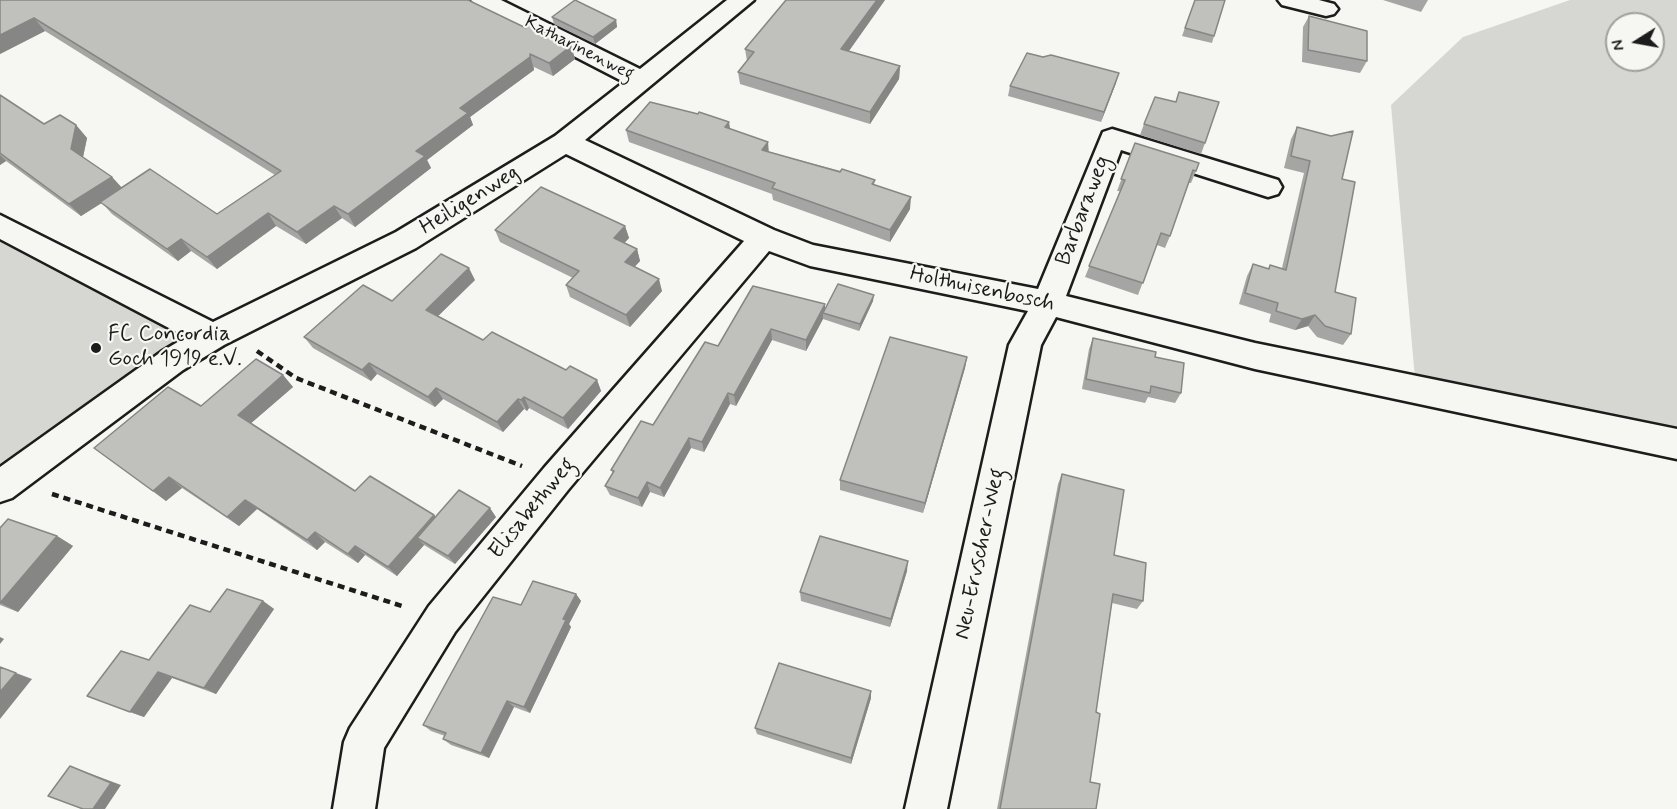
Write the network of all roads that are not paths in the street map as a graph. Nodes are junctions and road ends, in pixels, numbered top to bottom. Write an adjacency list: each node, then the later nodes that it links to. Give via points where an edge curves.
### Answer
1 (483, 0): 5 (street, Katharinenweg)
2 (742, 0): 5 (street, Heiligenweg)
3 (1290, 0): 4 (street)
4 (1326, 9)
5 (643, 81): 6 (street, Heiligenweg)
6 (565, 142): 9 (street, Holthuisenbosch); 11 (street, Heiligenweg, via 406,240)
7 (1268, 187): 10 (street, Barbaraweg, via 1112,138)
8 (0, 226): 11 (street)
9 (764, 238): 10 (street, Holthuisenbosch, via 810,255); 14 (street, Elisabethweg, via 556,479 442,619 364,742)
10 (1048, 303): 12 (street, Holthuisenbosch, via 1255,356); 15 (street, Neu-Ervscher-Weg, via 1026,345)
11 (220, 333): 13 (street, Heiligenweg, via 172,361)
12 (1677, 444)
13 (3, 483)
14 (354, 809)
15 (927, 809)

